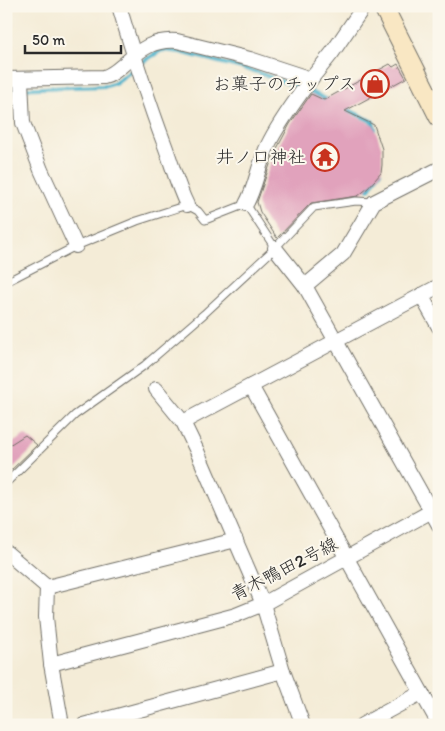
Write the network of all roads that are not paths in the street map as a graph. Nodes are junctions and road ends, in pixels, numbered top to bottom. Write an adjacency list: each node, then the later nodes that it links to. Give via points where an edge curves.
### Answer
1 (119, 6): 4 (street)
2 (364, 6): 6 (street)
3 (383, 6): 8 (street)
4 (134, 56): 6 (street, via 156,42 177,41 250,59); 7 (street, via 110,76); 12 (street)
5 (6, 79): 7 (street)
6 (311, 79): 11 (street, via 268,144)
7 (21, 80): 13 (street, via 23,123)
8 (439, 117)
9 (439, 169): 10 (street)
10 (374, 202): 14 (lane, via 314,207); 16 (street, via 343,254)
11 (246, 204): 12 (lane, via 205,220); 14 (lane)
12 (187, 205): 13 (lane)
13 (76, 246): 15 (lane)
14 (275, 248): 16 (street); 24 (lane, via 145,365 75,415)
15 (6, 282)
16 (305, 286): 20 (street)
17 (439, 286): 18 (street)
18 (421, 295): 19 (street); 20 (street)
19 (439, 327)
20 (336, 341): 21 (street); 25 (street)
21 (251, 386): 23 (street); 29 (street)
22 (156, 389): 23 (street)
23 (183, 422): 27 (street)
24 (6, 483)
25 (435, 509): 26 (street); 29 (street, 青木鴨田2号線)
26 (439, 525)
27 (236, 540): 30 (street); 31 (street)
28 (6, 552): 30 (street)
29 (346, 558): 31 (street, 青木鴨田2号線); 34 (street)
30 (47, 587): 32 (street, via 46,617)
31 (263, 604): 32 (street, 青木鴨田2号線, via 236,615); 33 (street)
32 (51, 664): 36 (street)
33 (283, 671): 37 (street); 38 (street)
34 (421, 693): 35 (street); 39 (street)
35 (439, 724)
36 (62, 725)
37 (84, 725)
38 (302, 725)
39 (362, 725)

